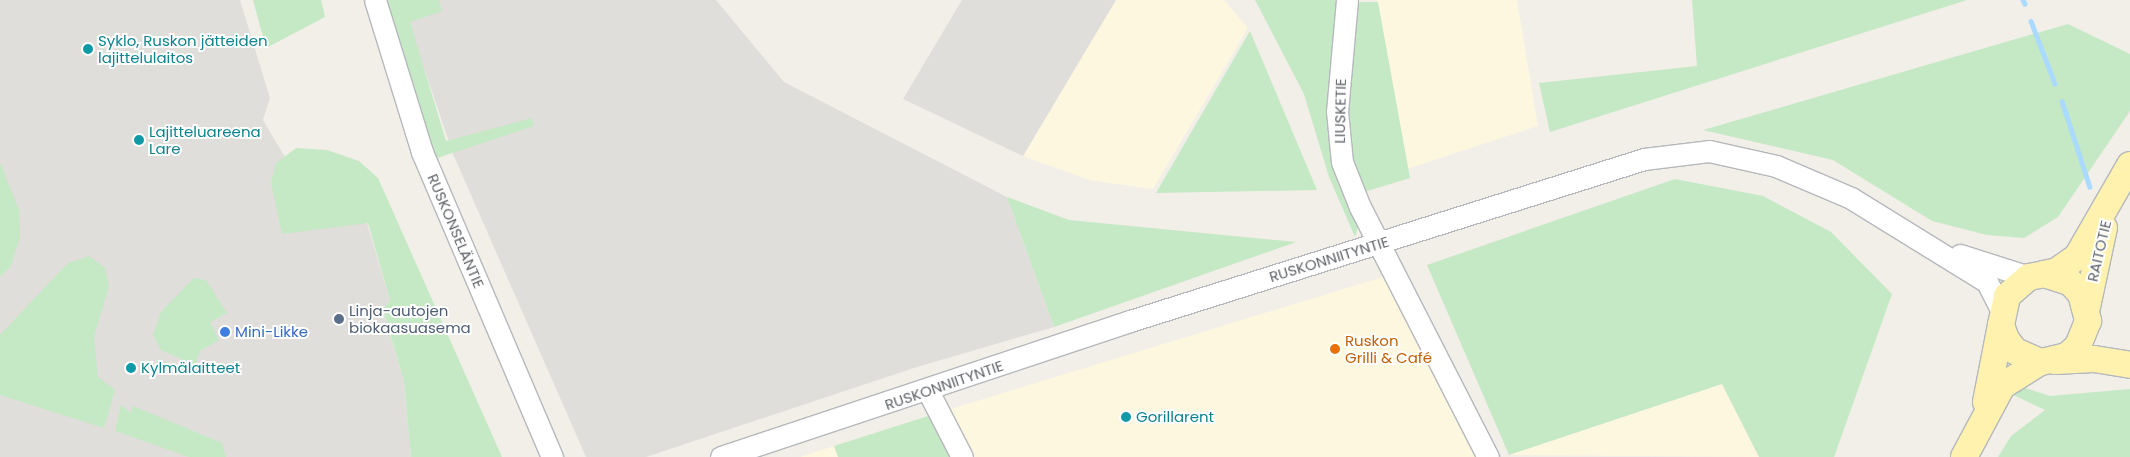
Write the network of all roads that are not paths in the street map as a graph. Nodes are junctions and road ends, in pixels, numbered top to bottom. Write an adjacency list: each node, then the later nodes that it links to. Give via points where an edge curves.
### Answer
1 (375, 0): 15 (street, RUSKONSELÄNTIE, via 422,152)
2 (1347, 0): 5 (street, LIUSKETIE, via 1338,138 1346,171)
3 (2130, 165): 4 (main road, RAITOTIE)
4 (2112, 196): 7 (main road, RAITOTIE, via 2077,257 2057,272); 8 (main road, RAITOTIE)
5 (1378, 244): 6 (street, RUSKONNIITYNTIE, via 1644,159 1709,151 1793,173 1851,198); 13 (street, RUSKONNIITYNTIE); 18 (street, LIUSKETIE)
6 (1930, 246): 7 (street, RUSKONNIITYNTIE); 9 (street, RUSKONNIITYNTIE, via 1986,282)
7 (2036, 276): 8 (main road, via 2071,283); 9 (main road, via 2011,290)
8 (2088, 314): 10 (main road, via 2098,336); 11 (main road, via 2078,346)
9 (2001, 317): 11 (main road, via 2015,350); 14 (main road, via 1998,359)
10 (2130, 354)
11 (2047, 361): 12 (main road, via 2094,359); 14 (main road, via 2010,378)
12 (2130, 365)
13 (928, 391): 16 (street, RUSKONNIITYNTIE); 17 (street)
14 (1980, 424): 19 (main road)
15 (552, 457)
16 (721, 457)
17 (962, 457)
18 (1488, 457)
19 (1964, 457)

